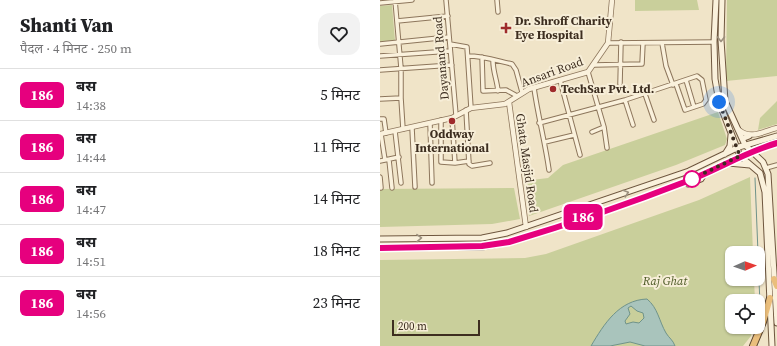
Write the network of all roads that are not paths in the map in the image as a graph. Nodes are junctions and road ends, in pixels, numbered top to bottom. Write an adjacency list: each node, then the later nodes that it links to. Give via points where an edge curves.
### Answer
1 (412, 0): 7 (street)
2 (446, 0): 10 (street, Dayanand Road)
3 (498, 0): 9 (street)
4 (612, 0): 17 (street, Ansari Road)
5 (716, 0): 16 (main road)
6 (722, 0): 66 (main road, one-way to 66, via 722,78 725,101)
7 (395, 1): 8 (street); 11 (street)
8 (380, 3)
9 (498, 12)
10 (448, 16): 11 (street); 12 (street, Dayanand Road)
11 (397, 21): 13 (street)
12 (449, 38): 13 (street); 20 (street, Dayanand Road)
13 (399, 42): 19 (street); 22 (street)
14 (621, 42): 15 (street); 17 (street); 27 (street)
15 (643, 42): 18 (street); 27 (street, via 642,64)
16 (714, 42): 18 (street); 65 (main road, via 715,80 719,102)
17 (608, 43): 29 (street, Ansari Road)
18 (662, 43): 36 (street, via 666,66)
19 (380, 44)
20 (450, 44): 21 (street, Dayanand Road); 24 (street, via 467,46)
21 (450, 52): 22 (street); 28 (street, Dayanand Road)
22 (400, 54): 23 (street); 30 (street)
23 (380, 56)
24 (468, 56): 25 (street); 48 (street)
25 (482, 57): 26 (street); 38 (street, via 483,91)
26 (493, 61): 38 (street); 39 (street, via 513,65)
27 (621, 63): 29 (street); 35 (street)
28 (452, 65): 30 (street); 49 (street, Dayanand Road)
29 (594, 65): 32 (street, Ansari Road)
30 (402, 68): 31 (street); 42 (street)
31 (380, 70)
32 (588, 72): 33 (street, Ansari Road); 47 (street)
33 (560, 80): 37 (street, Ansari Road); 50 (street)
34 (686, 80): 36 (street); 46 (street); 46 (street, via 697,76 702,80 706,100)
35 (620, 84)
36 (674, 85): 40 (street); 46 (street, via 684,109)
37 (534, 88): 39 (street, Ansari Road); 54 (street)
38 (498, 91): 41 (street, via 506,90)
39 (522, 92): 41 (street, Ansari Road)
40 (645, 94): 44 (street); 53 (street)
41 (517, 96): 45 (street, Ansari Road)
42 (401, 98): 43 (street); 59 (street)
43 (380, 99)
44 (625, 100): 47 (street); 56 (street)
45 (509, 102): 48 (street, Ansari Road); 95 (street, Ghata Masjid Road)
46 (694, 107)
47 (597, 108): 50 (street); 57 (street)
48 (468, 109): 49 (street, Ansari Road); 81 (street)
49 (454, 116): 52 (street, Ansari Road); 83 (street, Dayanand Road)
50 (568, 116): 54 (street); 64 (street)
51 (380, 119): 63 (street, via 384,120)
52 (441, 120): 55 (street, Ansari Road); 83 (street, via 441,162)
53 (654, 120)
54 (539, 123): 69 (street)
55 (430, 124): 58 (street, Ansari Road); 91 (street)
56 (633, 125)
57 (604, 127): 62 (street); 72 (street)
58 (412, 128): 59 (street, Ansari Road); 92 (street)
59 (403, 129): 61 (street, Ansari Road)
60 (774, 129): 66 (street); 67 (main road)
61 (395, 131): 63 (street, Ansari Road); 78 (street)
62 (592, 132)
63 (382, 133): 79 (street)
64 (574, 135): 69 (street); 76 (street)
65 (731, 135): 73 (main road); 75 (main road, via 729,148)
66 (743, 135): 68 (main road); 71 (main road)
67 (775, 136): 68 (main road)
68 (755, 141): 71 (main road)
69 (545, 142): 88 (street)
70 (777, 143): 74 (main road)
71 (745, 145): 73 (main road); 74 (main road)
72 (607, 148)
73 (737, 148): 75 (main road); 77 (main road)
74 (750, 151): 77 (main road); 87 (main road, via 760,158)
75 (724, 154): 95 (main road, one-way to 75, via 675,176)
76 (580, 155)
77 (740, 156): 82 (main road); 85 (main road)
78 (399, 157): 79 (street); 90 (street)
79 (387, 160): 80 (street); 94 (street)
80 (380, 161)
81 (469, 161): 83 (street); 84 (street, via 472,166)
82 (726, 162): 85 (main road); 97 (main road, via 682,183 537,234 495,245)
83 (455, 163)
84 (490, 163)
85 (751, 165): 100 (main road, via 760,173 765,192)
86 (777, 165): 87 (street)
87 (766, 168): 98 (main road)
88 (549, 170)
89 (380, 177): 93 (street)
90 (401, 183)
91 (432, 184)
92 (415, 187)
93 (381, 188)
94 (392, 188)
95 (526, 227): 96 (main road, one-way to 95, via 482,238)
96 (380, 239)
97 (380, 248)
98 (774, 279): 99 (highway); 100 (main road)
99 (777, 286)
100 (773, 297): 101 (main road); 102 (highway); 103 (main road)
101 (777, 323)
102 (753, 346)
103 (772, 346)

